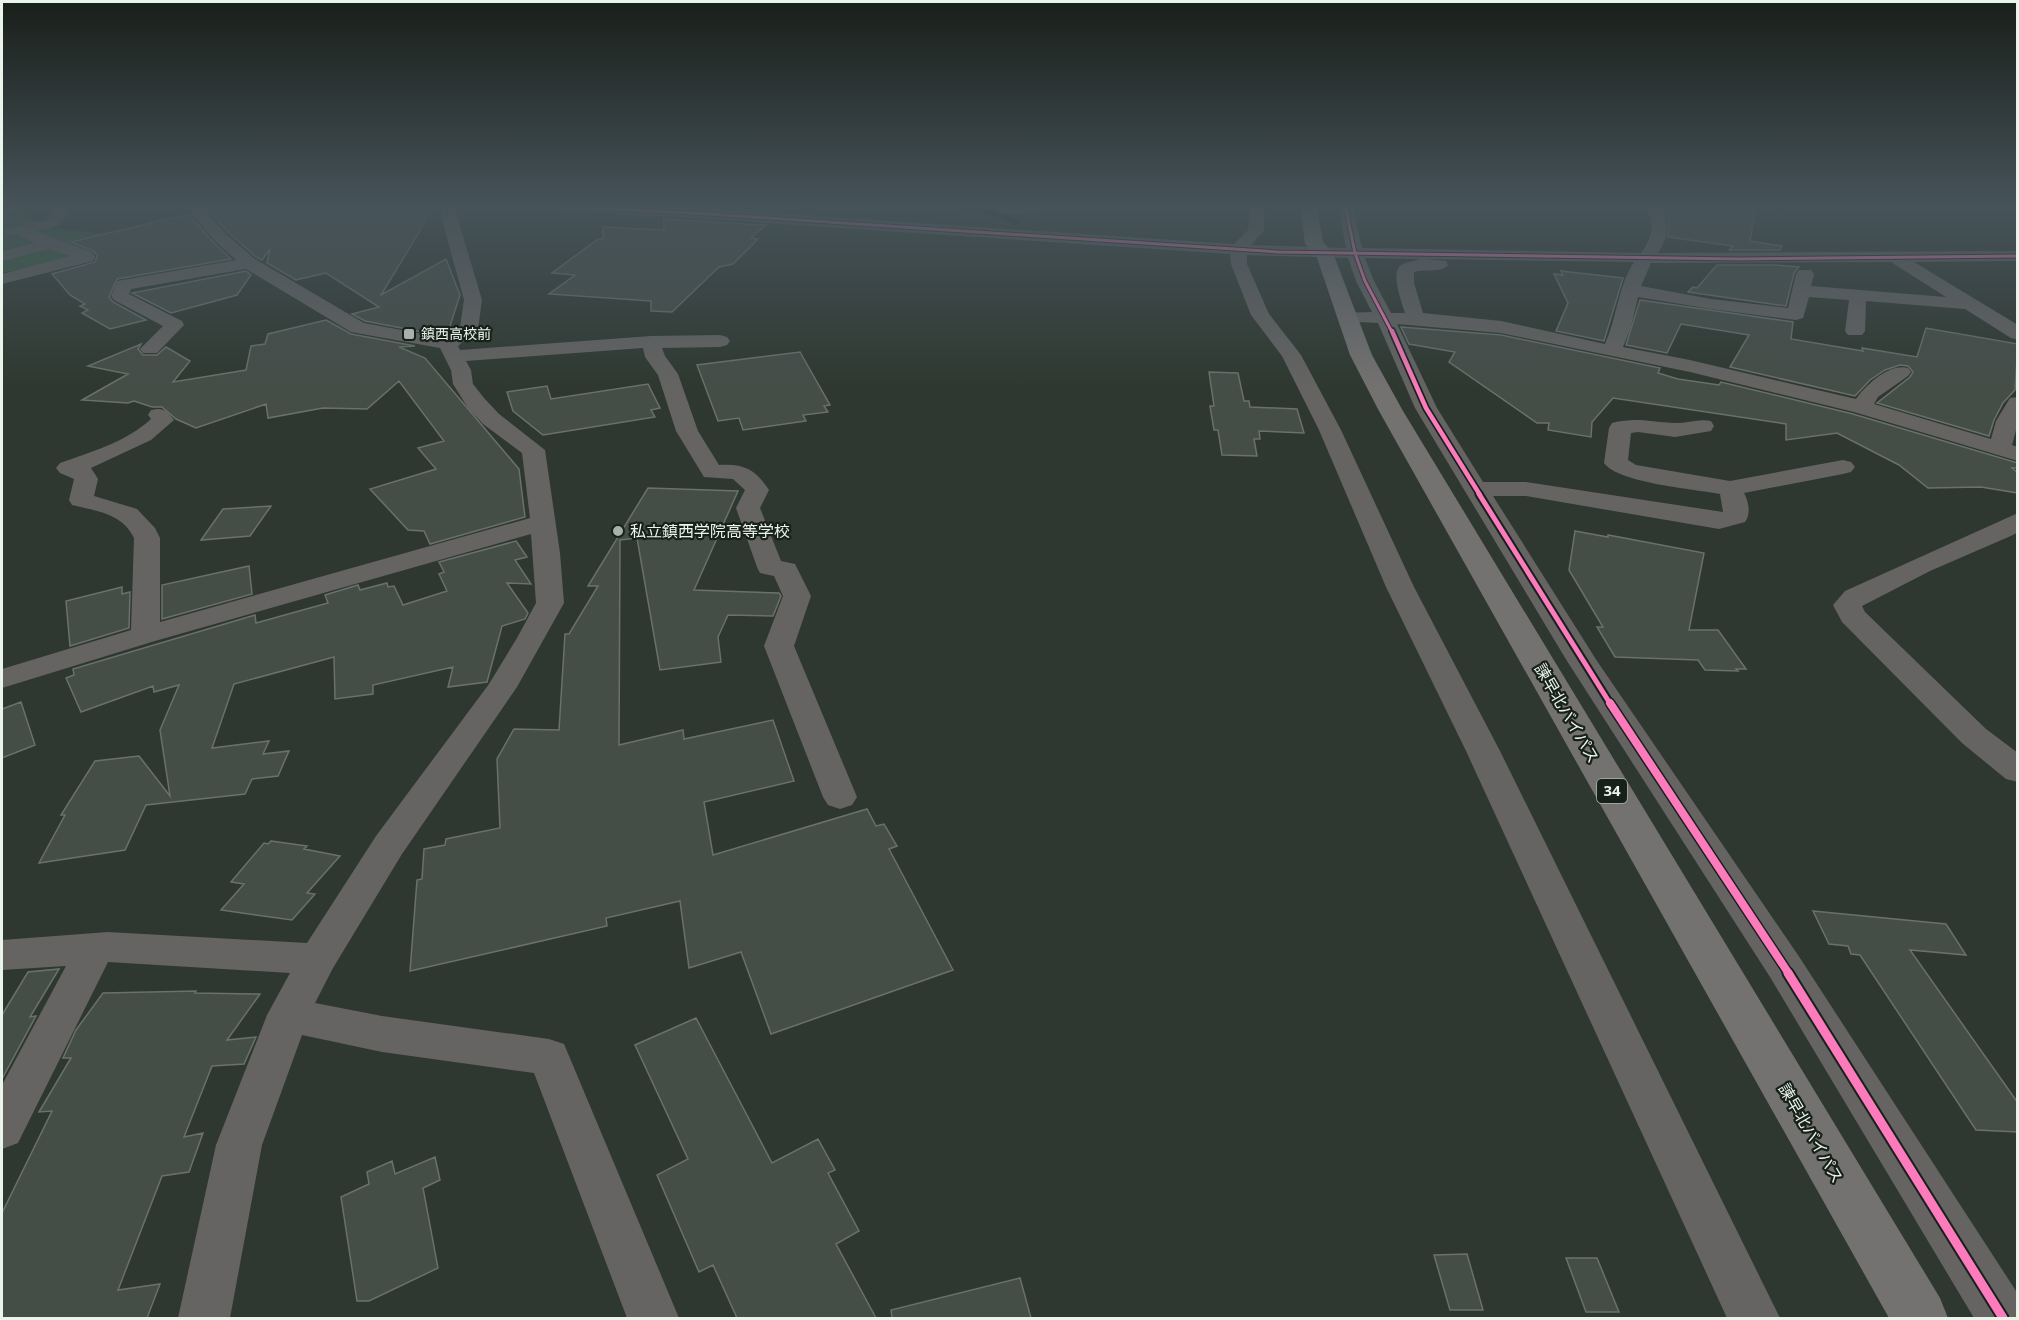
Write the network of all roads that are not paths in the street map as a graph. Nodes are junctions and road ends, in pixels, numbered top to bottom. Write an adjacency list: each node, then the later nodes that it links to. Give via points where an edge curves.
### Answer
1 (50, 267): 11 (street)
2 (224, 267): 19 (street, via 123,285 120,296 175,325 156,343)
3 (257, 267): 22 (street, via 358,328)
4 (463, 267): 22 (street, via 473,300 469,330)
5 (1240, 267): 47 (street, via 1260,315 1291,356 1330,430 1400,587 1488,761)
6 (1330, 267): 15 (highway, 諫早北バイパス / 34)
7 (1345, 267): 16 (street, via 1365,281)
8 (1413, 267): 16 (street, via 1406,269)
9 (1640, 267): 12 (street)
10 (1910, 267): 14 (street)
11 (2, 279)
12 (1631, 290): 13 (street, via 1788,314 1796,314 1803,283); 23 (street)
13 (1858, 295): 14 (street); 17 (street)
14 (1972, 304): 18 (street)
15 (1346, 317): 16 (street); 48 (highway, 諫早北バイパス / 34, via 1391,411)
16 (1400, 319): 23 (street, via 1502,327); 33 (street, via 1426,408)
17 (1855, 331)
18 (2018, 334)
19 (183, 336)
20 (720, 341): 21 (street)
21 (651, 342): 22 (street); 39 (street, via 655,357 668,374 687,431 712,472 739,471 749,476 757,490 748,508 770,567 784,570 797,596 779,646)
22 (451, 350): 35 (street, via 463,384 476,403 533,450)
23 (1611, 351): 26 (street)
24 (1901, 372): 26 (street)
25 (2018, 403): 30 (street, via 2007,421)
26 (1858, 406): 28 (street); 30 (street)
27 (159, 415): 36 (street, via 163,420 157,427 68,468 83,473 86,479 81,501 130,513 141,523 147,538)
28 (1840, 424)
29 (1703, 426): 32 (street, via 1675,430 1638,425 1620,428 1616,463 1629,471)
30 (2009, 451)
31 (1843, 467): 32 (street)
32 (1730, 488): 33 (street, via 1736,517 1719,522 1526,489)
33 (1476, 489): 49 (street, via 1582,661 1784,966)
34 (2018, 520): 38 (street, via 1847,604 1852,616 1974,736)
35 (541, 523): 36 (street); 42 (street, via 550,603 495,696 389,845)
36 (145, 635): 37 (street)
37 (2, 679)
38 (2018, 771)
39 (840, 798)
40 (95, 948): 41 (street); 42 (street); 44 (street)
41 (2, 956)
42 (318, 959): 43 (street)
43 (288, 1015): 45 (street, via 239,1145); 46 (street, via 382,1034 549,1057)
44 (2, 1129)
45 (204, 1318)
46 (653, 1318)
47 (1754, 1318)
48 (1920, 1318)
49 (2003, 1318)

